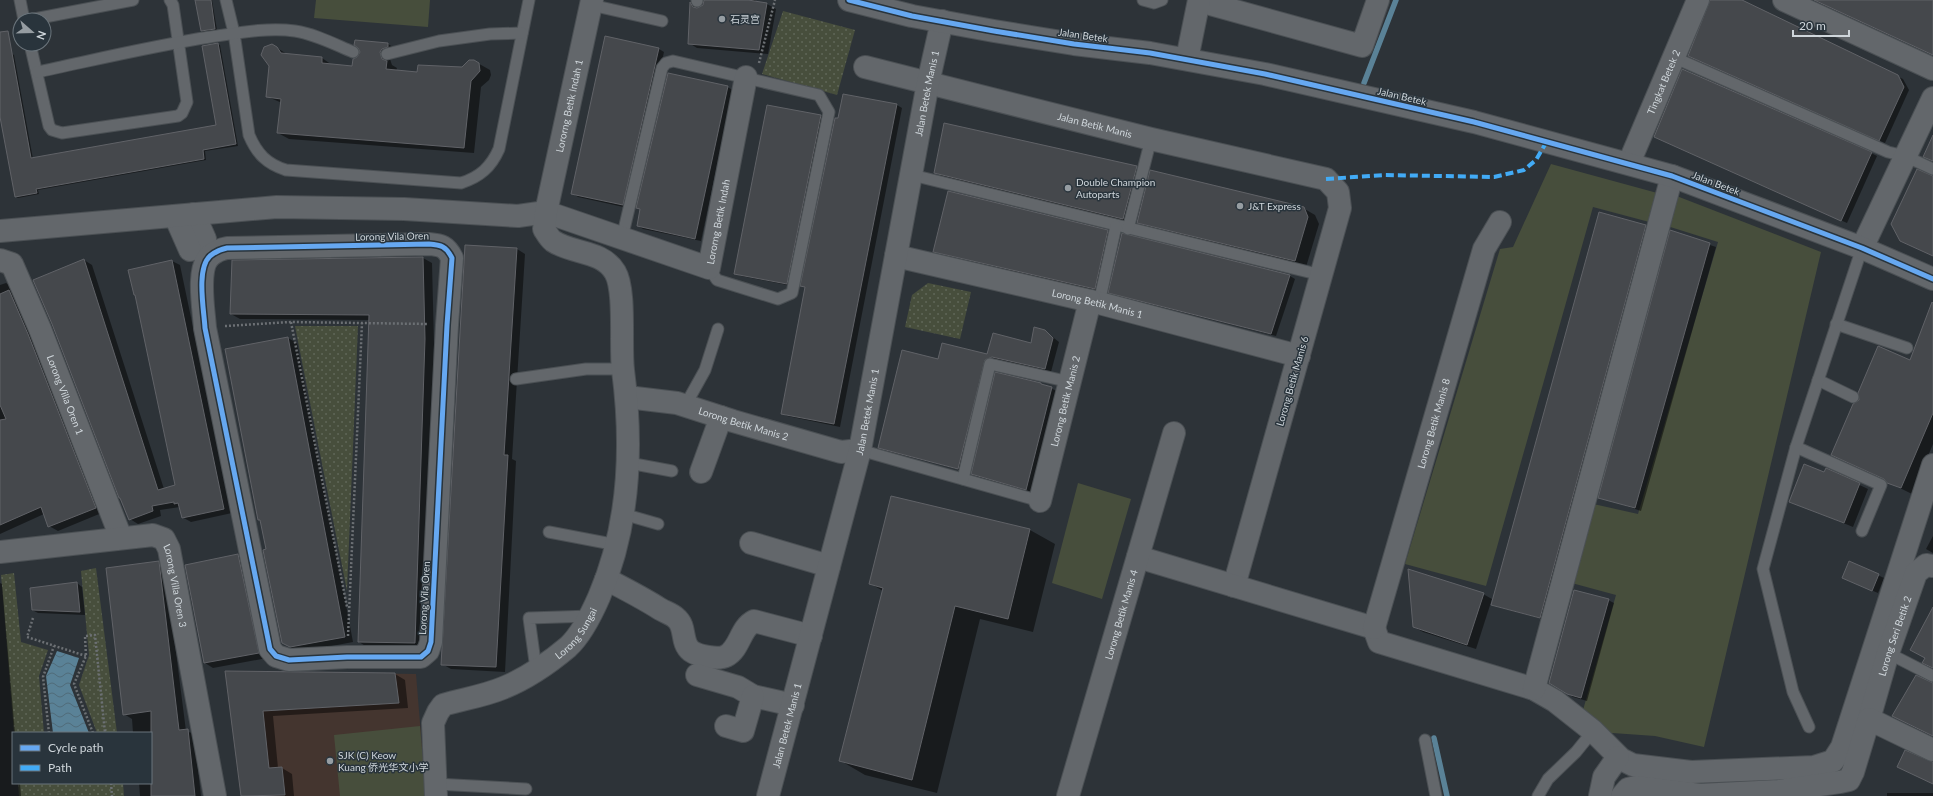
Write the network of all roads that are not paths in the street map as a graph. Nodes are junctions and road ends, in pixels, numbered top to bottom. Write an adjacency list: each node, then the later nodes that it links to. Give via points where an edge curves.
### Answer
1 (20, 0): 15 (lane)
2 (133, 0): 16 (lane)
3 (170, 0): 21 (lane)
4 (226, 0): 19 (lane)
5 (529, 0): 20 (lane)
6 (849, 0): 18 (street, Jalan Betek)
7 (1143, 0): 8 (lane, via 1154,3)
8 (1162, 0)
9 (1199, 0): 14 (street); 26 (street)
10 (1378, 0): 14 (street, via 1362,46)
11 (1698, 0): 25 (street, Tingkat Betek 2)
12 (1784, 0): 28 (street)
13 (592, 2): 17 (lane); 40 (street, Lororng Betik Indah 1)
14 (1244, 7)
15 (22, 12)
16 (52, 16)
17 (662, 21)
18 (942, 21): 26 (street, Jalan Betek, via 1074,44); 31 (street, Jalan Betek Manis 1)
19 (234, 33): 20 (lane, via 249,135 263,159 273,166 286,170 461,183 484,172 500,150); 21 (lane); 23 (lane, via 295,31)
20 (522, 33): 24 (lane, via 453,39)
21 (179, 42): 29 (lane); 29 (lane, via 187,102 178,116 56,132 49,126)
22 (32, 52): 29 (lane)
23 (353, 52)
24 (387, 54)
25 (1673, 58): 34 (lane, via 1888,152); 35 (street, Tingkat Betek 2)
26 (1187, 59): 35 (street, Jalan Betek, via 1265,74 1474,122)
27 (865, 67): 31 (street, Jalan Betik Manis)
28 (1933, 69)
29 (37, 72)
30 (746, 77): 46 (lane, via 673,61 666,63 662,68); 51 (street, Lororng Betik Indah); 51 (lane, via 819,95 829,112 792,293 778,299 717,280)
31 (928, 83): 33 (street, Jalan Betik Manis); 37 (street, Jalan Betek Manis 1)
32 (1933, 98): 34 (street)
33 (1151, 139): 39 (street, Jalan Betik Manis); 44 (lane)
34 (1905, 156): 36 (lane); 47 (street)
35 (1629, 163): 38 (street, Jalan Betek)
36 (1933, 169)
37 (912, 175): 43 (lane); 49 (street, Jalan Betek Manis 1)
38 (1672, 176): 47 (street, Jalan Betek); 96 (street)
39 (1326, 179): 52 (street, Lorong Betik Manis 6, via 1338,192 1340,208)
40 (546, 212): 41 (street, via 518,216 302,206); 46 (street, Lororng Betik Indah); 59 (street, Lororng Betik Indah 1, via 544,228 552,240 606,262 615,272 620,287)
41 (184, 215): 45 (street); 48 (street, via 205,239)
42 (1500, 222): 90 (street, Lorong Betik Manis 8, via 1484,249)
43 (1116, 226): 44 (lane); 54 (lane)
44 (1128, 229): 52 (lane)
45 (0, 231)
46 (622, 238): 51 (street, Lororng Betik Indah)
47 (1862, 248): 53 (street, Jalan Betek); 55 (lane)
48 (200, 252): 48 (street, Lorong Vila Oren, via 227,248 428,244 442,245 448,250 452,258 446,325 431,642 428,651 421,657 289,660 276,656 270,649 205,328)
49 (896, 256): 54 (street, Lorong Betik Manis 1); 69 (street, Jalan Betek Manis 1)
50 (0, 260): 80 (street, Lorong Villa Oren 1, via 12,264)
51 (709, 268)
52 (1321, 275): 58 (street, Lorong Betik Manis 6)
53 (1933, 279)
54 (1094, 302): 58 (street, Lorong Betik Manis 1); 62 (street, Lorong Betik Manis 2)
55 (1836, 324): 57 (lane); 61 (lane)
56 (718, 329): 65 (lane, via 705,370)
57 (1907, 348)
58 (1298, 356): 88 (street, Lorong Betik Manis 6)
59 (623, 369): 60 (lane, via 586,369); 63 (street, Lorong Sungai)
60 (516, 379)
61 (1818, 380): 64 (lane); 68 (lane)
62 (1070, 382): 74 (lane, via 990,364); 75 (street, Lorong Betik Manis 2)
63 (627, 396): 65 (street, Lorong Betik Manis 2); 70 (street, Lorong Sungai)
64 (1853, 397)
65 (685, 406): 66 (street, Lorong Betik Manis 2)
66 (721, 418): 69 (street, Lorong Betik Manis 2, via 841,452); 73 (street)
67 (1174, 433): 84 (street, Lorong Betik Manis 4)
68 (1796, 447): 78 (lane, via 1881,485); 101 (lane, via 1763,569 1793,692)
69 (860, 450): 74 (lane); 85 (street, Jalan Betek Manis 1)
70 (629, 463): 72 (lane); 76 (street, Lorong Sungai)
71 (1933, 466): 105 (street, via 1842,747 1833,761 1814,766 1691,772 1633,765)
72 (672, 471)
73 (701, 472)
74 (963, 479): 75 (lane)
75 (1040, 501)
76 (623, 514): 77 (lane); 82 (street, Lorong Sungai)
77 (658, 524)
78 (1862, 531)
79 (549, 532): 82 (lane)
80 (121, 538): 83 (street, Lorong Villa Oren 3); 111 (street, Lorong Villa Oren 3, via 153,535 164,539 169,549)
81 (751, 543): 85 (street)
82 (617, 545): 87 (street, Lorong Sungai)
83 (0, 552)
84 (1138, 557): 88 (street); 113 (street, Lorong Betik Manis 4)
85 (829, 566): 91 (street, Jalan Betek Manis 1)
86 (1933, 566): 92 (street, Lorong Seri Betik 2, via 1926,565 1916,573)
87 (606, 579): 89 (street, Lorong Sungai); 91 (street, via 676,618 682,625 686,645 696,654 724,657 731,653 754,620)
88 (1234, 586): 90 (street)
89 (590, 616): 93 (street, Lorong Sungai, via 569,646); 93 (lane, via 529,618)
90 (1374, 628): 96 (street, via 1379,642)
91 (811, 636): 98 (street, Jalan Betek Manis 1)
92 (1888, 653): 95 (lane); 99 (street, Lorong Seri Betik 2)
93 (536, 669): 107 (street, Lorong Sungai, via 525,678 503,688 444,705 438,712 433,723)
94 (697, 675): 97 (street, via 738,687)
95 (1933, 676)
96 (1534, 689): 102 (street, via 1555,701)
97 (753, 696): 98 (street); 100 (street, via 743,731)
98 (792, 705): 112 (street, Jalan Betek Manis 1)
99 (1869, 719): 104 (street); 108 (street, Lorong Seri Betik 2, via 1853,772 1848,780)
100 (726, 726)
101 (1809, 727)
102 (1593, 732): 105 (street); 115 (lane, via 1548,779)
103 (1425, 740): 114 (lane)
104 (1933, 750)
105 (1618, 757): 116 (street, via 1604,777)
106 (526, 789): 107 (lane)
107 (436, 790)
108 (1778, 794): 110 (street)
109 (1622, 795): 110 (street, via 1628,789 1636,787)
110 (1700, 795)
111 (215, 796)
112 (768, 796)
113 (1068, 796)
114 (1436, 796)
115 (1538, 796)
116 (1600, 796)

